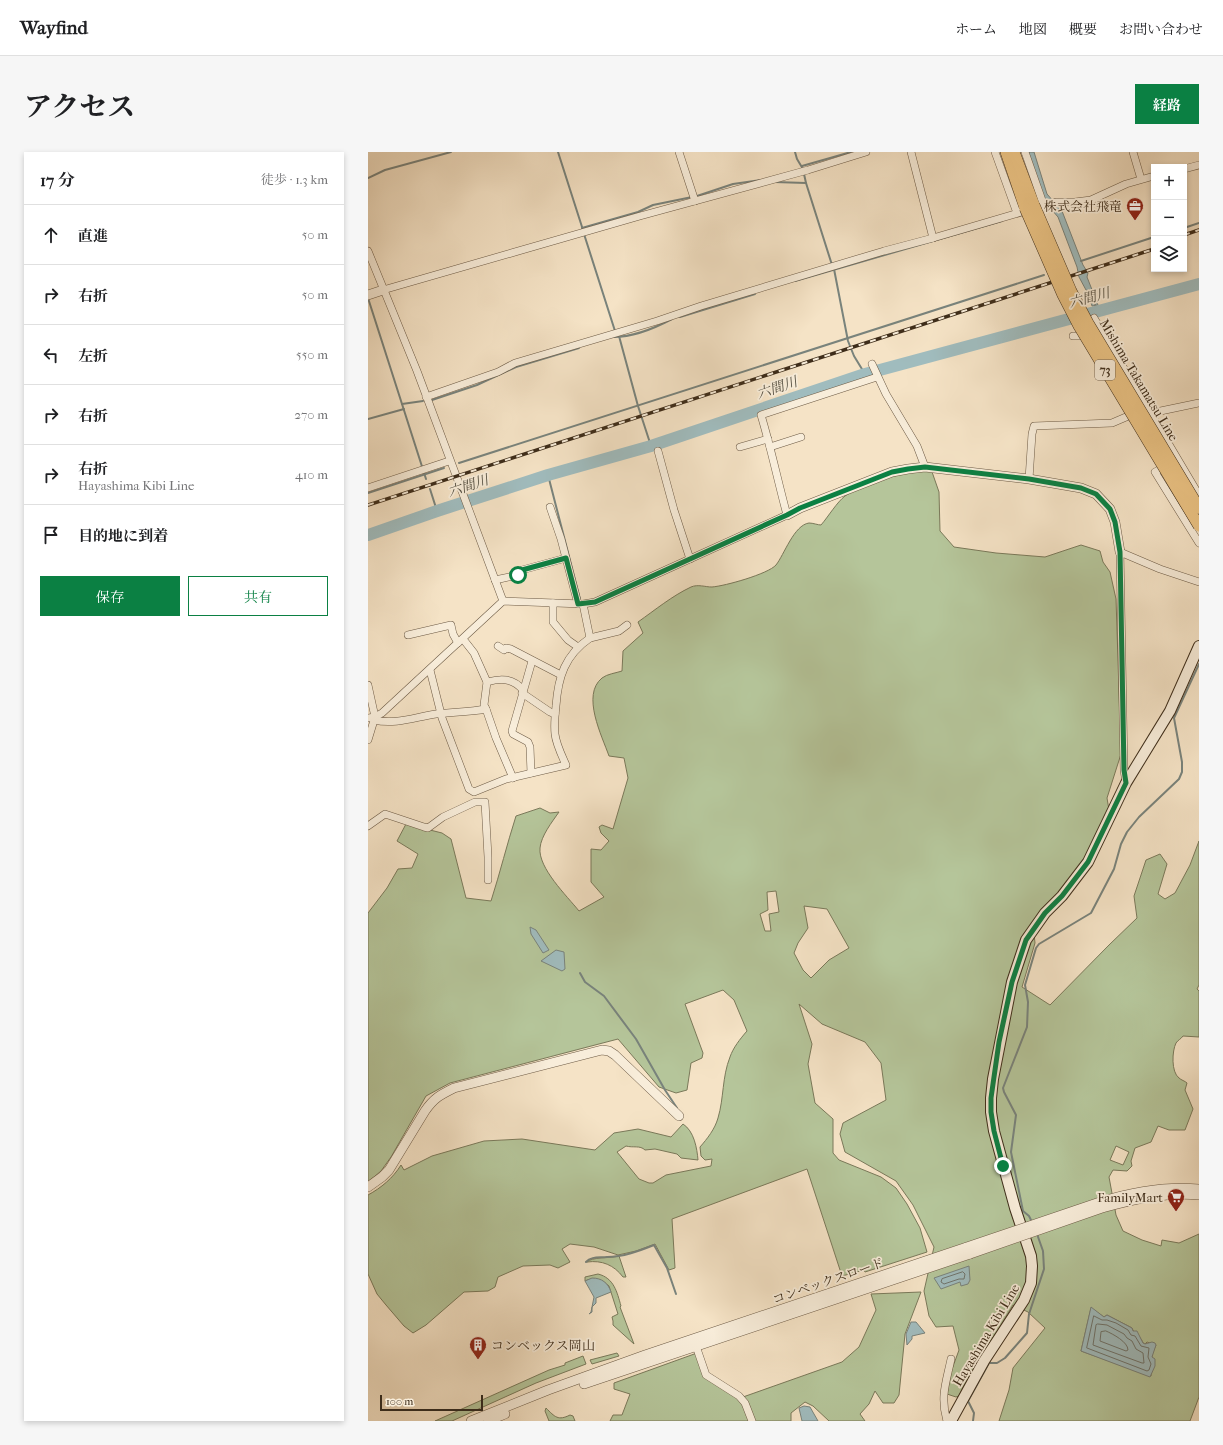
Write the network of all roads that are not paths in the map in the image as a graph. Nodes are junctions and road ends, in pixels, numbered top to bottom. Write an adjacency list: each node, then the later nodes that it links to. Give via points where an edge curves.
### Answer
1 (679, 152): 13 (street)
2 (866, 152): 13 (street, via 767,181)
3 (911, 152): 15 (street)
4 (995, 152): 14 (street)
5 (1006, 152): 14 (main road, Mishima Takamatsu Line / 73)
6 (1014, 152): 14 (main road, Mishima Takamatsu Line / 73)
7 (1025, 152): 14 (street)
8 (1133, 152): 12 (street)
9 (1199, 165): 10 (street)
10 (1187, 168)
11 (1151, 177): 12 (street)
12 (1141, 179): 14 (street, via 1091,200 1056,202)
13 (694, 198): 17 (street, via 584,233)
14 (1033, 207): 15 (street); 39 (main road, Mishima Takamatsu Line / 73, bridge, via 1088,323); 41 (main road, Mishima Takamatsu Line / 73, bridge, via 1063,295 1079,326)
15 (933, 238): 24 (street, via 515,363 498,372)
16 (368, 251): 17 (street)
17 (383, 290): 18 (street); 24 (street)
18 (369, 294)
19 (1094, 318): 21 (street)
20 (1074, 336): 21 (street)
21 (1105, 336): 26 (street)
22 (872, 364): 23 (street)
23 (877, 377): 28 (street, via 761,415); 34 (street, via 917,446)
24 (426, 397): 33 (street)
25 (1199, 403): 26 (street)
26 (1151, 413): 32 (street); 35 (street, via 1133,414 1112,423 1034,426)
27 (801, 437): 30 (street)
28 (768, 439): 29 (street); 30 (street)
29 (740, 447)
30 (770, 447): 40 (street)
31 (658, 451): 45 (street)
32 (1178, 459): 37 (street); 42 (street, via 1156,472)
33 (449, 461): 36 (street); 46 (street)
34 (925, 467): 35 (street); 40 (street, via 892,472)
35 (1029, 479): 43 (street, via 1081,488 1096,494 1110,509)
36 (368, 488)
37 (1199, 495)
38 (550, 507): 44 (street)
39 (1199, 508)
40 (787, 515): 45 (street)
41 (1199, 526)
42 (1199, 543)
43 (1120, 552): 47 (street); 71 (street)
44 (566, 558): 46 (street, via 522,570 518,575); 50 (street)
45 (690, 559): 50 (street, via 595,602)
46 (495, 580): 48 (street)
47 (1199, 582)
48 (502, 601): 49 (street); 54 (street)
49 (553, 603): 50 (street); 57 (street, via 553,622 568,640)
50 (580, 604): 53 (street)
51 (627, 625): 53 (street, via 619,631)
52 (408, 635): 54 (street, via 452,625 453,634)
53 (590, 638): 57 (street)
54 (460, 641): 59 (street); 61 (street, via 474,652)
55 (498, 646): 58 (street, via 504,650 511,649)
56 (1199, 646): 71 (main road, Hayashima Kibi Line, via 1170,711)
57 (578, 647): 60 (street, via 568,659)
58 (532, 661): 60 (street); 63 (street)
59 (430, 670): 65 (street); 67 (street, via 382,713)
60 (561, 675): 66 (street)
61 (487, 682): 63 (street, via 504,679 515,683); 64 (street, via 484,705)
62 (368, 685): 67 (street)
63 (522, 692): 66 (street); 69 (street, via 512,731 530,746)
64 (486, 709): 65 (street); 70 (street)
65 (441, 714): 67 (street, via 388,723); 72 (street)
66 (555, 714): 69 (street, via 555,735 566,765)
67 (372, 718): 68 (street)
68 (368, 740)
69 (531, 773): 70 (street)
70 (513, 778): 72 (street, via 474,792)
71 (1126, 783): 88 (main road, Hayashima Kibi Line, via 1088,862 1026,940 1012,982 993,1079 991,1112 1015,1208 1031,1256 1031,1283 1024,1300 980,1368)
72 (469, 789): 73 (street)
73 (475, 802): 74 (street, via 443,817 428,828 385,814); 75 (street, via 485,802)
74 (368, 826)
75 (488, 880)
76 (679, 1116): 77 (street, via 615,1055 609,1050 602,1050 454,1088 440,1095 432,1102 389,1170)
77 (368, 1188)
78 (1199, 1189): 80 (street, コンベックスロード, via 1147,1190 1126,1194)
79 (1199, 1195): 80 (street, コンベックスロード, via 1147,1197)
80 (1101, 1205): 81 (street, コンベックスロード, bridge)
81 (968, 1250): 82 (street, コンベックスロード); 84 (street, コンベックスロード, via 645,1356 548,1390)
82 (696, 1346): 85 (street, コンベックスロード, via 546,1397); 86 (street, via 706,1375 745,1403)
83 (951, 1360): 87 (street, via 943,1403)
84 (471, 1421)
85 (488, 1421)
86 (752, 1421)
87 (947, 1421)
88 (951, 1421)

